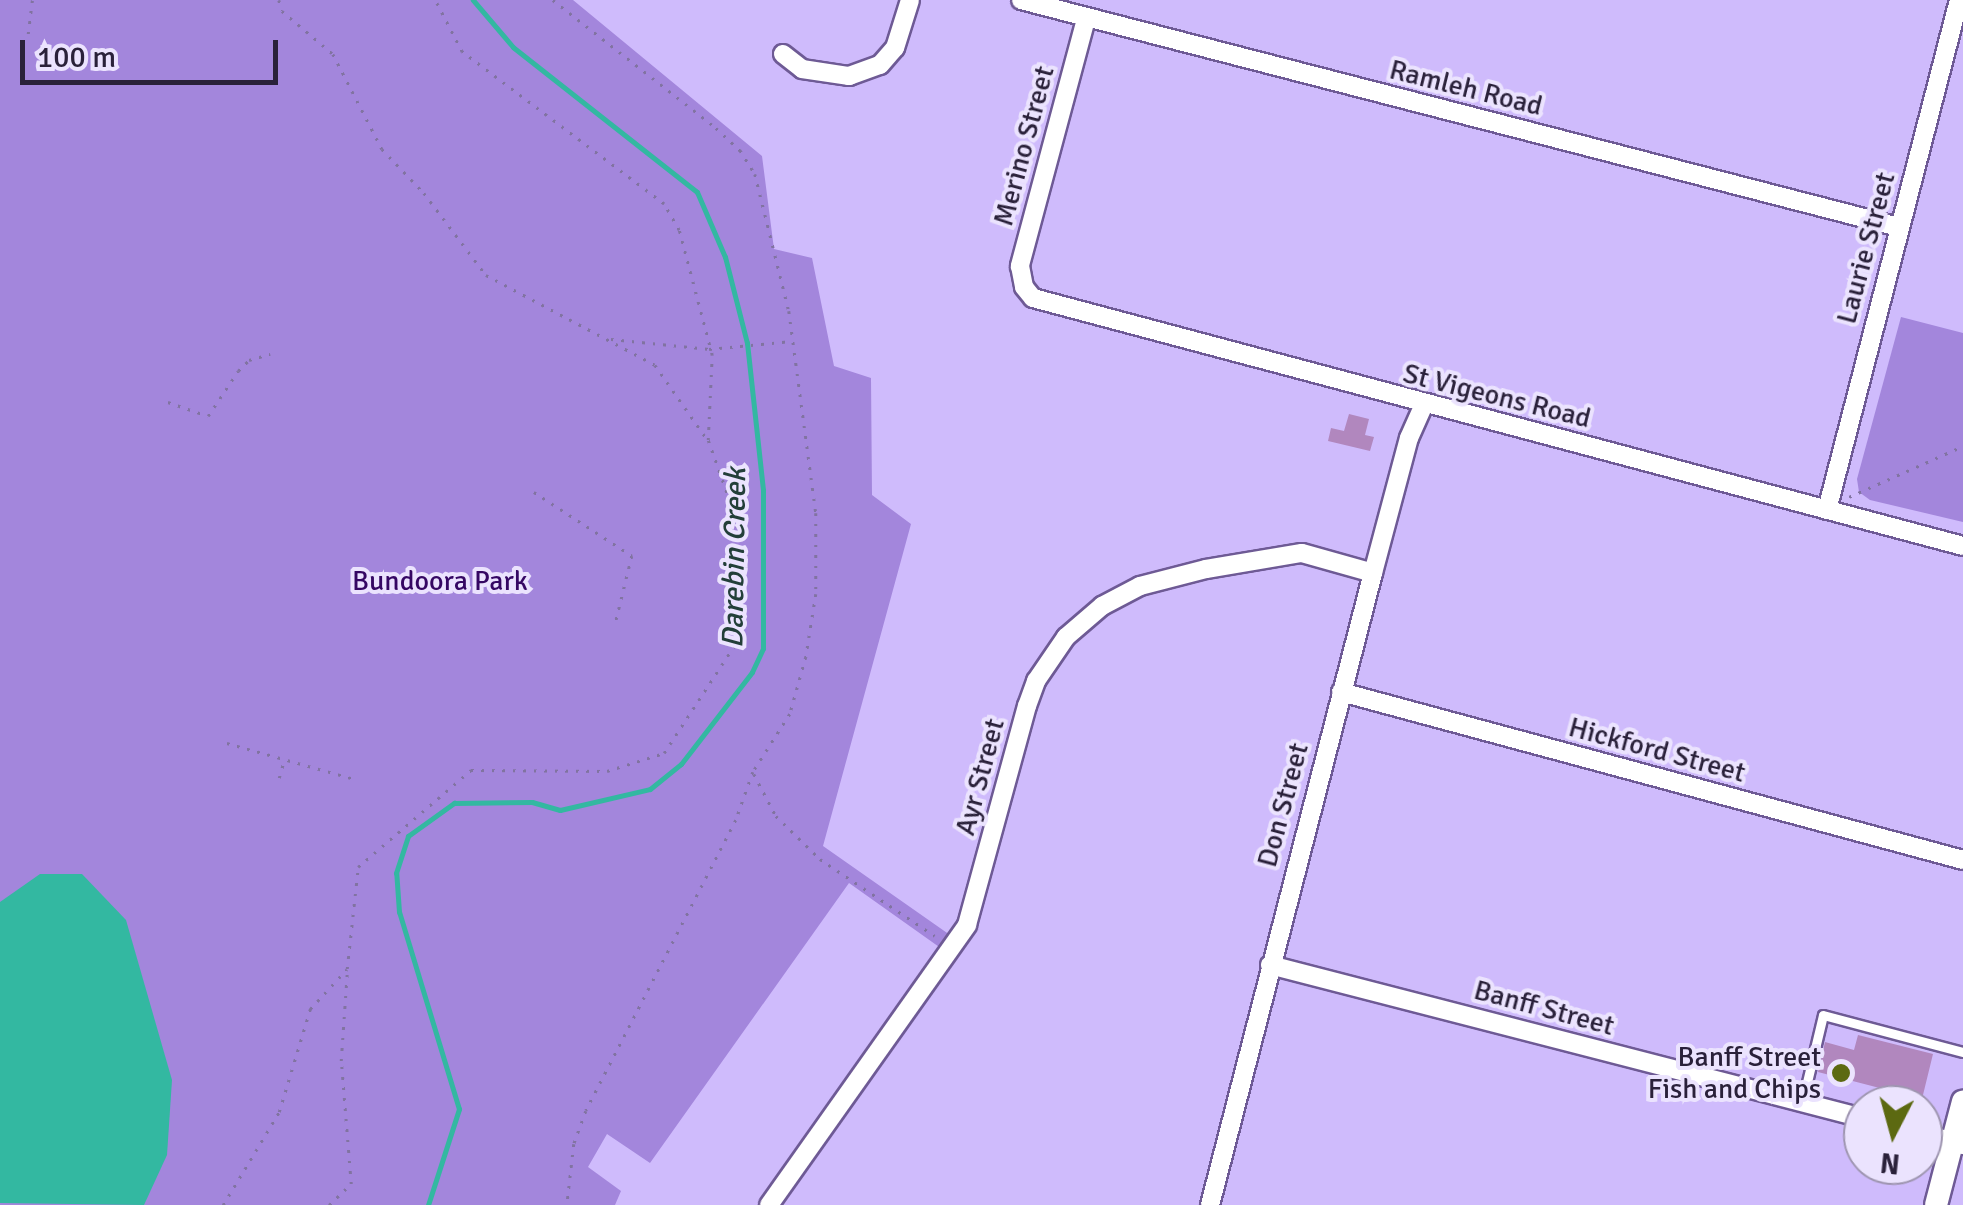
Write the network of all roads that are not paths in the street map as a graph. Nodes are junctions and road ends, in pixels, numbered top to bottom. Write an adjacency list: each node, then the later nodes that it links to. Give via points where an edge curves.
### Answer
1 (910, 0): 5 (street, via 895,48 880,66 849,76 802,69)
2 (1020, 0): 4 (street, Ramleh Road)
3 (1960, 0): 6 (street, Laurie Street)
4 (1086, 19): 6 (street, Ramleh Road); 7 (street, Merino Street, via 1020,266)
5 (783, 54)
6 (1899, 227): 9 (street, Laurie Street)
7 (1024, 287): 8 (street, St Vigeons Road, via 1043,305)
8 (1417, 404): 9 (street, St Vigeons Road); 11 (street, Don Street)
9 (1827, 510): 10 (street, St Vigeons Road)
10 (1963, 546)
11 (1373, 573): 12 (street, Don Street); 21 (street, Ayr Street, via 1302,554 1268,556 1140,586 1086,619 1036,681 972,911 953,948)
12 (1342, 692): 13 (street, Hickford Street); 14 (street, Don Street)
13 (1962, 859)
14 (1270, 965): 17 (street, Banff Street); 20 (street, Don Street)
15 (1963, 1052): 17 (lane, via 1823,1016)
16 (1963, 1101): 19 (street)
17 (1802, 1103): 18 (street, Banff Street)
18 (1843, 1113)
19 (1958, 1143): 23 (street)
20 (1210, 1196): 22 (street, Don Street)
21 (769, 1205)
22 (1196, 1205)
23 (1936, 1205)

